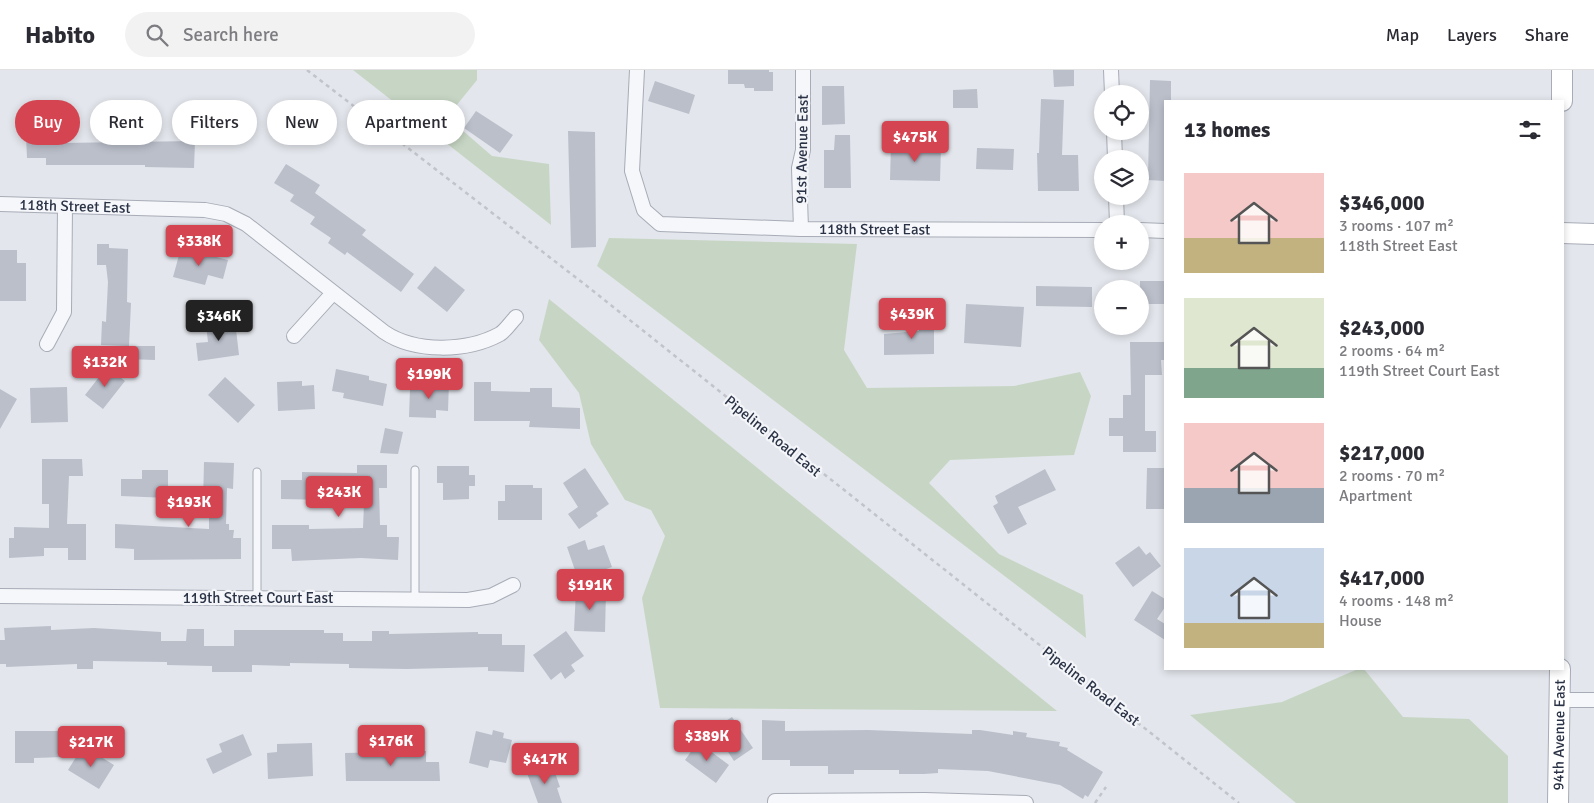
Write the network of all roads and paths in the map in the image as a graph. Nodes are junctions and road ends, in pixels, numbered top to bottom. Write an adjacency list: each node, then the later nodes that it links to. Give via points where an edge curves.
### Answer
1 (307, 70): 34 (path, Pipeline Road East, via 583,283)
2 (637, 70): 10 (street, 118th Street East, via 632,172 639,199 650,216 660,224 676,226)
3 (803, 70): 10 (street, 91st Avenue East, via 803,150 799,168)
4 (1111, 70): 6 (street)
5 (1562, 70): 7 (main road)
6 (1112, 85)
7 (1562, 100)
8 (0, 204): 9 (street, 118th Street East)
9 (65, 207): 16 (street, 118th Street East, via 205,210 226,214 246,224); 19 (street, via 64,312)
10 (801, 229): 11 (street, 118th Street East)
11 (1094, 230)
12 (1149, 230): 13 (street)
13 (1164, 231)
14 (1564, 233): 15 (main road)
15 (1594, 234)
16 (332, 294): 17 (street, 118th Street East, via 394,339 417,346 450,346 488,339 502,333); 18 (street)
17 (516, 317)
18 (294, 336)
19 (47, 344)
20 (416, 470): 25 (lane)
21 (257, 472): 24 (lane)
22 (512, 585): 25 (street, 119th Street Court East, via 491,596 468,600)
23 (0, 596): 24 (street, 119th Street Court East)
24 (257, 598): 25 (street, 119th Street Court East)
25 (415, 600)
26 (1560, 670): 27 (main road, 94th Avenue East)
27 (1560, 700): 28 (street); 35 (main road, 94th Avenue East)
28 (1594, 700)
29 (1106, 787): 33 (path)
30 (775, 802): 31 (street)
31 (954, 802): 32 (street)
32 (1026, 803)
33 (1095, 803)
34 (1238, 803)
35 (1558, 803)

